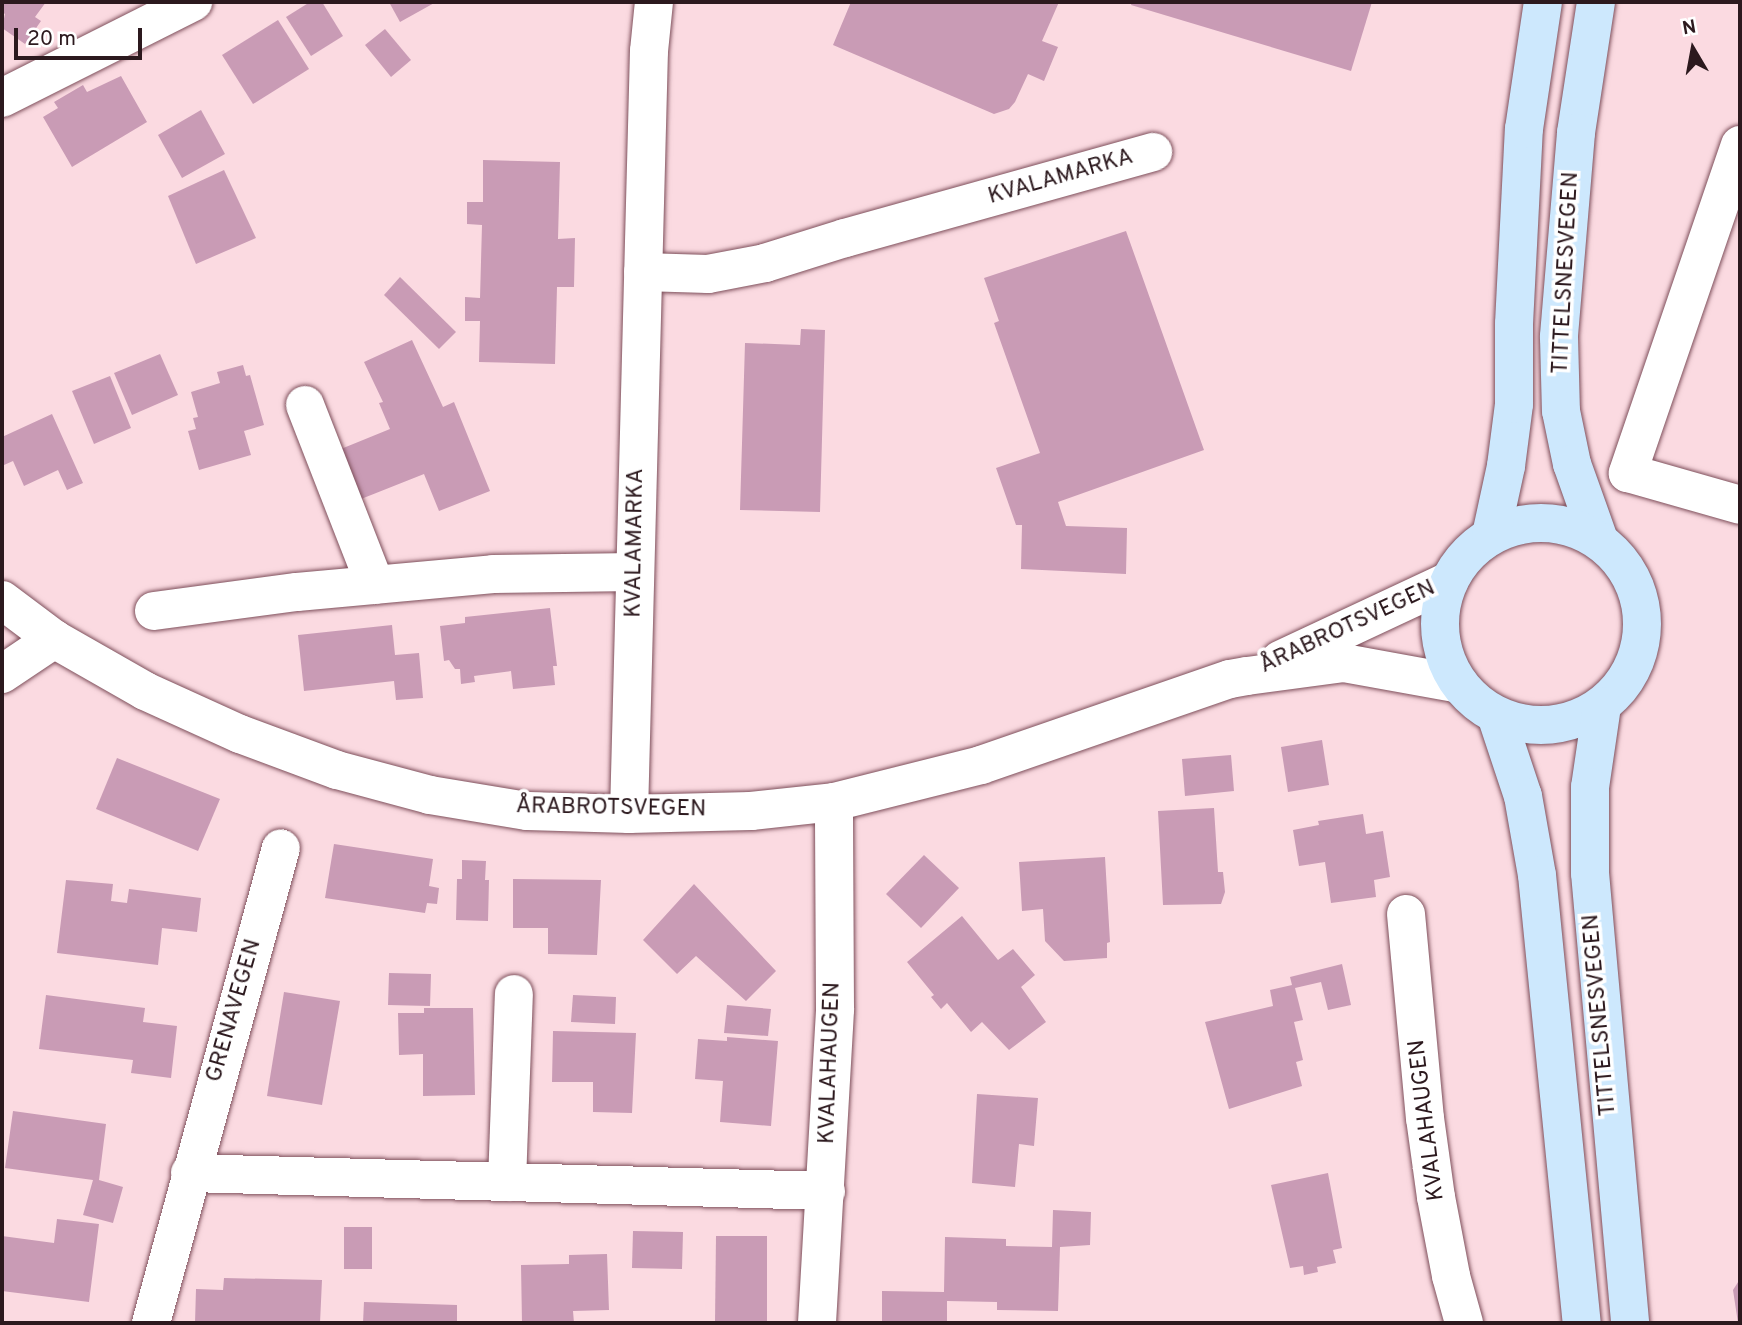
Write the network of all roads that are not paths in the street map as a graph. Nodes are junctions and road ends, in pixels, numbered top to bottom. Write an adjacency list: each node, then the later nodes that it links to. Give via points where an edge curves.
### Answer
1 (193, 2): 5 (street)
2 (654, 2): 9 (street, KVALAMARKA)
3 (1543, 2): 12 (main road, TITTELSNESVEGEN, via 1524,129 1514,404)
4 (1596, 2): 13 (main road, TITTELSNESVEGEN, via 1576,133 1559,337 1561,411)
5 (141, 13): 6 (street)
6 (2, 97)
7 (1153, 152): 9 (street, KVALAMARKA, via 765,263 708,274)
8 (1737, 168): 11 (street, via 1628,473)
9 (643, 272): 14 (street, KVALAMARKA)
10 (305, 405): 16 (street)
11 (1740, 505)
12 (1491, 535): 13 (main road, via 1527,523 1564,525); 15 (main road, via 1466,555)
13 (1599, 540): 23 (main road, via 1622,562 1638,590 1643,622 1639,654 1624,683)
14 (635, 572): 16 (street, via 493,575); 26 (street, KVALAMARKA)
15 (1449, 581): 21 (street, ÅRABROTSVEGEN); 22 (main road, via 1440,616 1443,652)
16 (375, 585): 18 (street)
17 (2, 600): 19 (street, ÅRABROTSVEGEN)
18 (154, 611)
19 (54, 639): 20 (street); 26 (street, ÅRABROTSVEGEN, via 145,691 240,734 337,770 429,795 527,811)
20 (2, 674)
21 (1247, 676): 22 (street, ÅRABROTSVEGEN, via 1343,663); 25 (street, ÅRABROTSVEGEN, via 981,765)
22 (1459, 684): 24 (main road)
23 (1602, 706): 24 (main road, via 1568,722 1532,726); 37 (main road, TITTELSNESVEGEN, via 1590,787 1590,873)
24 (1496, 715): 36 (main road, via 1523,796 1537,876)
25 (834, 802): 26 (street, ÅRABROTSVEGEN, via 751,811); 32 (street, KVALAHAUGEN, via 835,1009)
26 (629, 814)
27 (281, 849): 30 (street, GRENAVEGEN)
28 (1406, 914): 35 (street, KVALAHAUGEN, via 1434,1184)
29 (514, 994): 31 (street)
30 (190, 1173): 31 (street); 33 (street, GRENAVEGEN)
31 (507, 1182): 32 (street)
32 (825, 1191): 34 (street, KVALAHAUGEN)
33 (150, 1323)
34 (817, 1323)
35 (1464, 1323)
36 (1582, 1323)
37 (1630, 1323)

